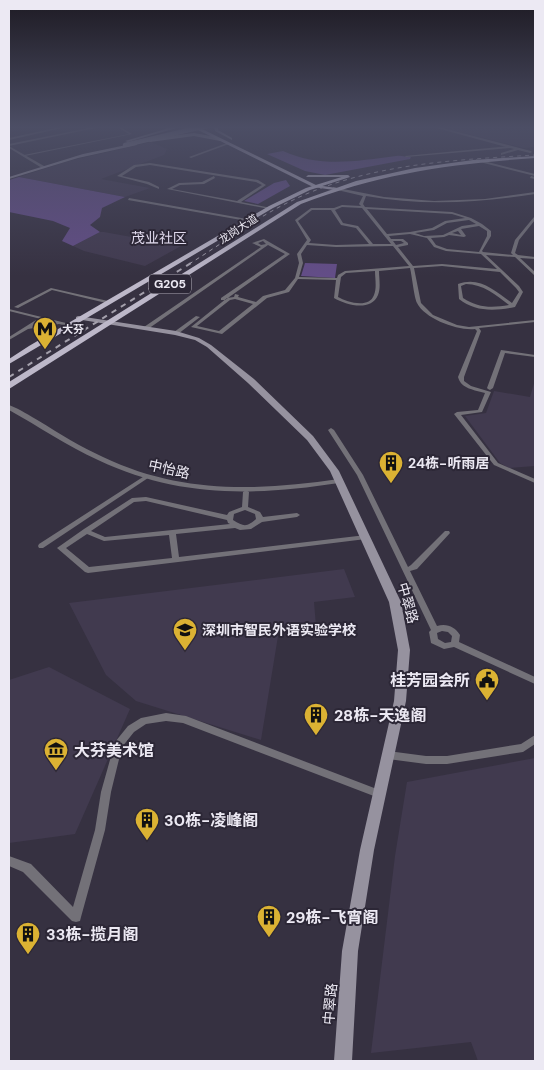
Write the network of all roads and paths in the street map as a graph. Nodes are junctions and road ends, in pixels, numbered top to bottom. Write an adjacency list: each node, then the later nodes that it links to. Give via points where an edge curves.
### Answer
1 (119, 176): 11 (street)
2 (223, 176): 17 (street, via 264,185)
3 (294, 176): 8 (main road)
4 (308, 176): 5 (main road); 9 (main road)
5 (347, 176): 9 (highway, 龙岗大道 / G205)
6 (380, 176): 12 (highway, 龙岗大道 / G205)
7 (214, 177): 17 (street, via 203,183 182,184 170,189)
8 (298, 178): 10 (main road); 13 (main road, via 304,185)
9 (323, 183): 10 (highway, 龙岗大道 / G205); 12 (main road)
10 (315, 186): 12 (main road); 13 (highway, 龙岗大道 / G205)
11 (158, 188)
12 (334, 188): 15 (street); 30 (highway, 龙岗大道 / G205, via 299,202)
13 (303, 191): 19 (highway, 龙岗大道 / G205)
14 (535, 192): 15 (street, via 464,201)
15 (364, 196): 18 (street)
16 (129, 199): 23 (street)
17 (238, 202): 19 (street)
18 (364, 207): 20 (street); 22 (street, via 443,212); 28 (street)
19 (269, 208): 23 (highway, 龙岗大道 / G205)
20 (334, 209): 32 (street, via 316,208 298,217 297,223 308,236); 34 (street, via 342,224 357,227)
21 (535, 218): 37 (street, via 517,240)
22 (470, 219): 24 (street); 26 (street, via 446,222 433,229)
23 (247, 220): 47 (highway, 龙岗大道 / G205)
24 (481, 225): 25 (street); 36 (street, via 489,231 489,236)
25 (459, 229): 27 (street); 27 (street, via 464,236)
26 (410, 233): 28 (street); 29 (street)
27 (449, 234): 29 (street)
28 (386, 235): 31 (street)
29 (428, 237): 36 (street, via 440,248)
30 (243, 238): 33 (street, via 270,242); 55 (highway, 龙岗大道 / G205)
31 (390, 240): 35 (street); 35 (street, via 402,240 407,244)
32 (307, 244): 34 (street); 43 (street, via 299,254 301,263)
33 (267, 245): 45 (street, via 288,254); 58 (street)
34 (373, 245): 35 (street)
35 (395, 246): 39 (street)
36 (480, 251): 37 (street); 41 (street)
37 (514, 255): 38 (street); 42 (street)
38 (535, 258)
39 (412, 267): 40 (street); 41 (street, via 449,265); 59 (street, via 423,310 442,322)
40 (377, 270): 44 (street, via 345,272); 44 (street, via 376,296 363,303 342,301 336,297)
41 (500, 270): 49 (street, via 521,292)
42 (535, 274)
43 (297, 278): 44 (street); 48 (street, via 287,291 265,297)
44 (338, 279)
45 (246, 283): 46 (street); 61 (street)
46 (235, 298): 48 (street); 48 (street, via 229,299 193,327 220,333)
47 (106, 302): 50 (street, via 51,289); 52 (highway, 龙岗大道 / G205)
48 (257, 304)
49 (512, 306): 49 (street, via 478,284 459,285 461,299 474,307)
50 (16, 307)
51 (9, 310): 56 (street)
52 (78, 318): 55 (main road, 中翠路); 57 (highway, 龙岗大道 / G205)
53 (38, 321): 60 (street)
54 (535, 321): 59 (street)
55 (110, 322): 58 (main road, 中翠路); 65 (highway, 龙岗大道 / G205)
56 (59, 323): 57 (street); 60 (street)
57 (68, 324): 64 (highway, 龙岗大道 / G205)
58 (146, 328): 61 (main road, 中翠路)
59 (476, 328): 71 (street, via 479,331 461,377 469,387 488,392 480,411 457,414 496,464)
60 (26, 329): 62 (street)
61 (176, 332): 70 (main road, 中翠路, via 197,338 252,382 310,438)
62 (9, 339)
63 (535, 356): 66 (street, via 503,351)
64 (9, 362)
65 (9, 386)
66 (490, 388)
67 (9, 407): 69 (street, 中怡路, via 100,459)
68 (331, 430): 84 (street, via 360,475)
69 (146, 476): 72 (street, 中怡路, via 198,489); 82 (street)
70 (339, 481): 72 (street, 中怡路); 81 (main road, 中翠路)
71 (535, 481)
72 (246, 492): 73 (street)
73 (245, 508): 75 (street, via 233,511); 76 (street, via 258,513)
74 (297, 515): 76 (street)
75 (229, 518): 77 (street); 78 (street, via 146,499 132,500)
76 (260, 520): 77 (street, via 251,527)
77 (234, 526): 79 (street)
78 (86, 531): 79 (street, via 104,538); 83 (street, via 61,548 88,570)
79 (172, 533): 83 (street)
80 (447, 533): 84 (street, via 414,567)
81 (366, 536): 83 (street); 89 (main road, 中翠路, via 395,602 404,650 400,701)
82 (41, 546)
83 (176, 559)
84 (406, 570): 85 (street)
85 (435, 630): 86 (street, via 445,628 453,632 457,638); 86 (street, via 432,638 436,643)
86 (455, 644): 87 (street)
87 (535, 681)
88 (535, 739): 89 (street, via 523,748 447,760)
89 (388, 755): 90 (main road, 中翠路)
90 (380, 794): 91 (street, via 183,719 144,721 130,729 118,745 100,830 76,917 27,868); 92 (main road, 中翠路, via 350,951)
91 (9, 862)
92 (343, 1061)

